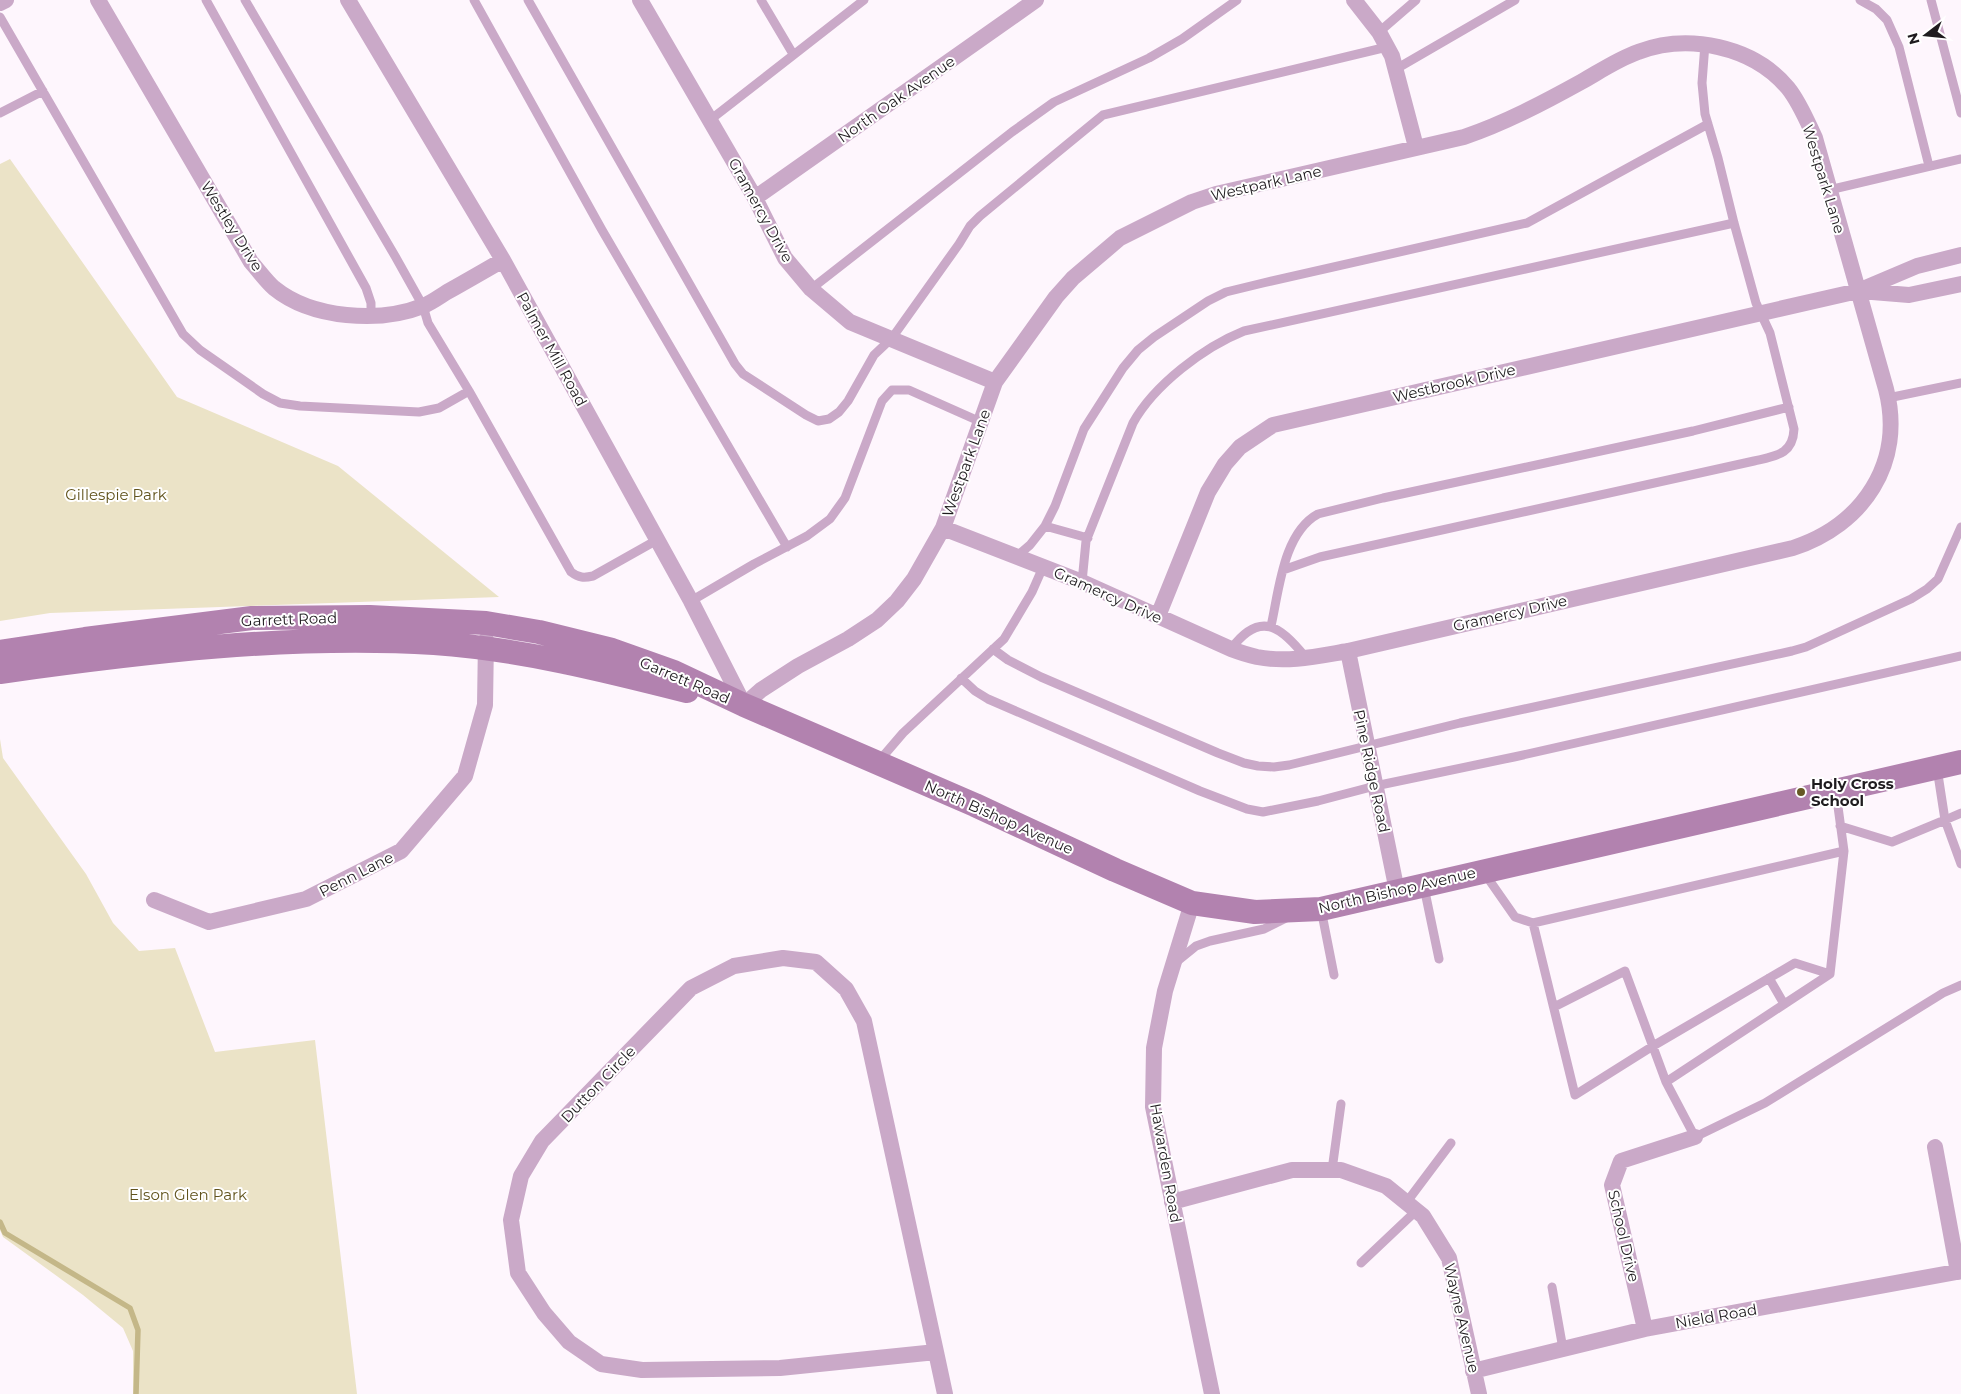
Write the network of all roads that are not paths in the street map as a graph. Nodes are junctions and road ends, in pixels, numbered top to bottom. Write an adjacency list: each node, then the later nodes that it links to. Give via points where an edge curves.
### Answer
1 (6, 0): 18 (street)
2 (98, 0): 43 (street, Westley Drive, via 251,262 274,288 298,302 323,311)
3 (206, 0): 43 (lane, via 366,288)
4 (245, 0): 41 (lane)
5 (348, 0): 37 (street, Palmer Mill Road)
6 (474, 0): 56 (lane, via 602,230)
7 (528, 0): 44 (lane, via 720,341 743,374 806,415 818,421 829,419 848,401 874,355)
8 (640, 0): 28 (street, Gramercy Drive)
9 (761, 0): 23 (lane)
10 (864, 0): 23 (lane)
11 (1036, 0): 34 (street, North Oak Avenue)
12 (1237, 0): 39 (lane, via 1149,58 1054,102)
13 (1354, 0): 20 (street)
14 (1416, 0): 20 (lane)
15 (1515, 0): 24 (lane)
16 (1860, 0): 32 (lane, via 1876,9 1894,32)
17 (1931, 0): 27 (lane)
18 (0, 3)
19 (0, 17): 25 (lane)
20 (1379, 32): 22 (street)
21 (1706, 44): 29 (lane, via 1702,82); 30 (street, Westpark Lane, via 1684,42 1638,52 1487,129); 33 (street, Westpark Lane, via 1730,49 1769,71 1788,88 1815,138)
22 (1387, 47): 24 (street); 44 (lane, via 1103,115 970,226)
23 (793, 54): 28 (lane)
24 (1396, 69): 30 (street)
25 (42, 92): 26 (lane); 47 (lane, via 183,334 200,350 280,403 419,412 438,408)
26 (0, 113)
27 (1961, 113)
28 (710, 120): 34 (street, Gramercy Drive)
29 (1708, 124): 35 (lane); 51 (lane, via 1528,223 1226,292 1208,302 1154,337 1123,368 1084,429)
30 (1416, 147): 45 (street, Westpark Lane, via 1216,194 1192,202 1120,238 1056,296)
31 (1961, 159): 32 (lane)
32 (1929, 166): 33 (lane)
33 (1829, 190): 40 (street, Westpark Lane)
34 (755, 198): 39 (street, Gramercy Drive, via 785,258)
35 (1734, 224): 42 (lane); 54 (lane, via 1232,336 1208,348 1141,408)
36 (1961, 255): 40 (street, Westbrook Drive, via 1917,266)
37 (503, 260): 41 (street, Westley Drive); 55 (street, Palmer Mill Road)
38 (1961, 284): 40 (street, Westbrook Drive, via 1909,295)
39 (810, 289): 44 (street, Gramercy Drive, via 850,322)
40 (1858, 291): 42 (street, Westbrook Drive); 48 (street, Gramercy Drive)
41 (423, 306): 43 (street, Westley Drive, via 390,315); 47 (lane, via 428,323)
42 (1762, 313): 49 (lane); 62 (street, Westbrook Drive, via 1273,425 1240,447 1208,492)
43 (371, 316)
44 (890, 339): 45 (street, Gramercy Drive)
45 (996, 382): 50 (street, Westpark Lane)
46 (1961, 384): 48 (lane)
47 (469, 391): 55 (lane, via 571,572 584,578 594,576)
48 (1888, 398): 68 (street, Gramercy Drive, via 1888,449 1868,498 1855,512 1808,544)
49 (1788, 407): 59 (lane, via 1318,514 1299,529); 59 (lane, via 1794,439 1781,454 1320,558)
50 (981, 422): 53 (street, Westpark Lane); 56 (lane, via 909,390 892,390 882,401 845,498 830,519)
51 (1045, 526): 54 (lane); 57 (lane, via 1030,546)
52 (1961, 527): 75 (lane, via 1938,579 1926,590 1806,647)
53 (943, 528): 57 (street, Gramercy Drive); 74 (street, Westpark Lane, via 914,580 877,620 798,666)
54 (1088, 538): 60 (lane)
55 (657, 540): 61 (street, Palmer Mill Road)
56 (787, 547): 61 (lane)
57 (1017, 556): 58 (street, Gramercy Drive)
58 (1043, 567): 60 (street, Gramercy Drive); 65 (lane, via 1019,616)
59 (1283, 570): 64 (lane)
60 (1082, 582): 62 (street, Gramercy Drive)
61 (691, 601): 74 (street, Palmer Mill Road)
62 (1158, 616): 66 (street, Gramercy Drive)
63 (486, 622): 67 (street, Penn Lane); 69 (main road, Garrett Road, via 370,617 252,618); 74 (main road, Garrett Road, via 612,650 674,672)
64 (1271, 626): 66 (lane, via 1253,628 1242,634); 71 (lane, via 1282,632)
65 (994, 648): 73 (lane); 75 (lane, via 1008,660 1040,676 1244,763 1289,765)
66 (1231, 649): 71 (street, Gramercy Drive, via 1256,657)
67 (486, 650): 72 (main road, Garrett Road, via 435,643 338,640 97,658); 74 (main road, Garrett Road, via 544,657); 89 (street, Penn Lane, via 485,704 465,776 401,851 306,899 209,922)
68 (1348, 651): 71 (street, Gramercy Drive); 75 (street, Pine Ridge Road)
69 (0, 652)
70 (1961, 656): 79 (lane)
71 (1306, 658)
72 (0, 672)
73 (961, 678): 77 (lane, via 903,733); 79 (lane, via 988,699 1247,809 1279,810)
74 (744, 705): 77 (main road, North Bishop Avenue)
75 (1367, 745): 79 (street, Pine Ridge Road)
76 (1961, 762): 78 (main road, North Bishop Avenue)
77 (878, 763): 90 (main road, North Bishop Avenue)
78 (1936, 768): 80 (main road, North Bishop Avenue); 82 (lane)
79 (1375, 786): 88 (street, Pine Ridge Road)
80 (1836, 791): 83 (lane); 86 (main road, North Bishop Avenue)
81 (1961, 813): 82 (lane)
82 (1945, 820): 83 (lane, via 1892,842); 85 (lane)
83 (1840, 826): 84 (lane)
84 (1844, 851): 92 (lane); 95 (lane)
85 (1961, 864)
86 (1483, 871): 87 (main road, North Bishop Avenue); 92 (lane, via 1515,917)
87 (1423, 885): 88 (main road, North Bishop Avenue); 93 (lane)
88 (1397, 891): 91 (main road, North Bishop Avenue)
89 (154, 900)
90 (1192, 903): 91 (main road, North Bishop Avenue, via 1255,912); 94 (street, Hawarden Road)
91 (1312, 909): 94 (lane, via 1264,929 1196,946); 96 (lane)
92 (1533, 923): 100 (lane)
93 (1439, 959)
94 (1173, 965): 108 (street, Hawarden Road, via 1154,1048 1153,1107)
95 (1830, 974): 97 (lane, via 1795,963); 99 (lane)
96 (1334, 975)
97 (1769, 978): 99 (lane); 101 (lane)
98 (1961, 985): 104 (lane, via 1918,1007 1765,1103)
99 (1784, 1004): 102 (lane)
100 (1554, 1007): 101 (lane, via 1625,971); 101 (lane, via 1575,1095)
101 (1653, 1046): 102 (lane)
102 (1666, 1082): 104 (lane)
103 (1341, 1104): 107 (lane)
104 (1695, 1136): 113 (street, School Drive, via 1621,1161 1612,1184)
105 (1451, 1143): 109 (lane)
106 (1935, 1147): 111 (street)
107 (1332, 1170): 108 (street, Wayne Avenue, via 1292,1170); 109 (street, Wayne Avenue, via 1386,1186)
108 (1172, 1202): 118 (street, Hawarden Road)
109 (1411, 1207): 110 (lane); 116 (street, Wayne Avenue, via 1423,1216 1449,1258)
110 (1361, 1263)
111 (1959, 1271): 113 (street, Nield Road)
112 (1552, 1287): 114 (lane)
113 (1645, 1329): 114 (street, Nield Road)
114 (1563, 1349): 116 (street, Nield Road)
115 (936, 1352): 115 (street, Dutton Circle, via 864,1021 846,989 816,962 782,958 734,966 691,988 542,1142 521,1176 511,1220 518,1273 544,1313 569,1342 601,1364 642,1370 780,1368); 117 (street, Dutton Circle)
116 (1474, 1371): 119 (street, Wayne Avenue)
117 (945, 1394)
118 (1212, 1394)
119 (1479, 1394)

